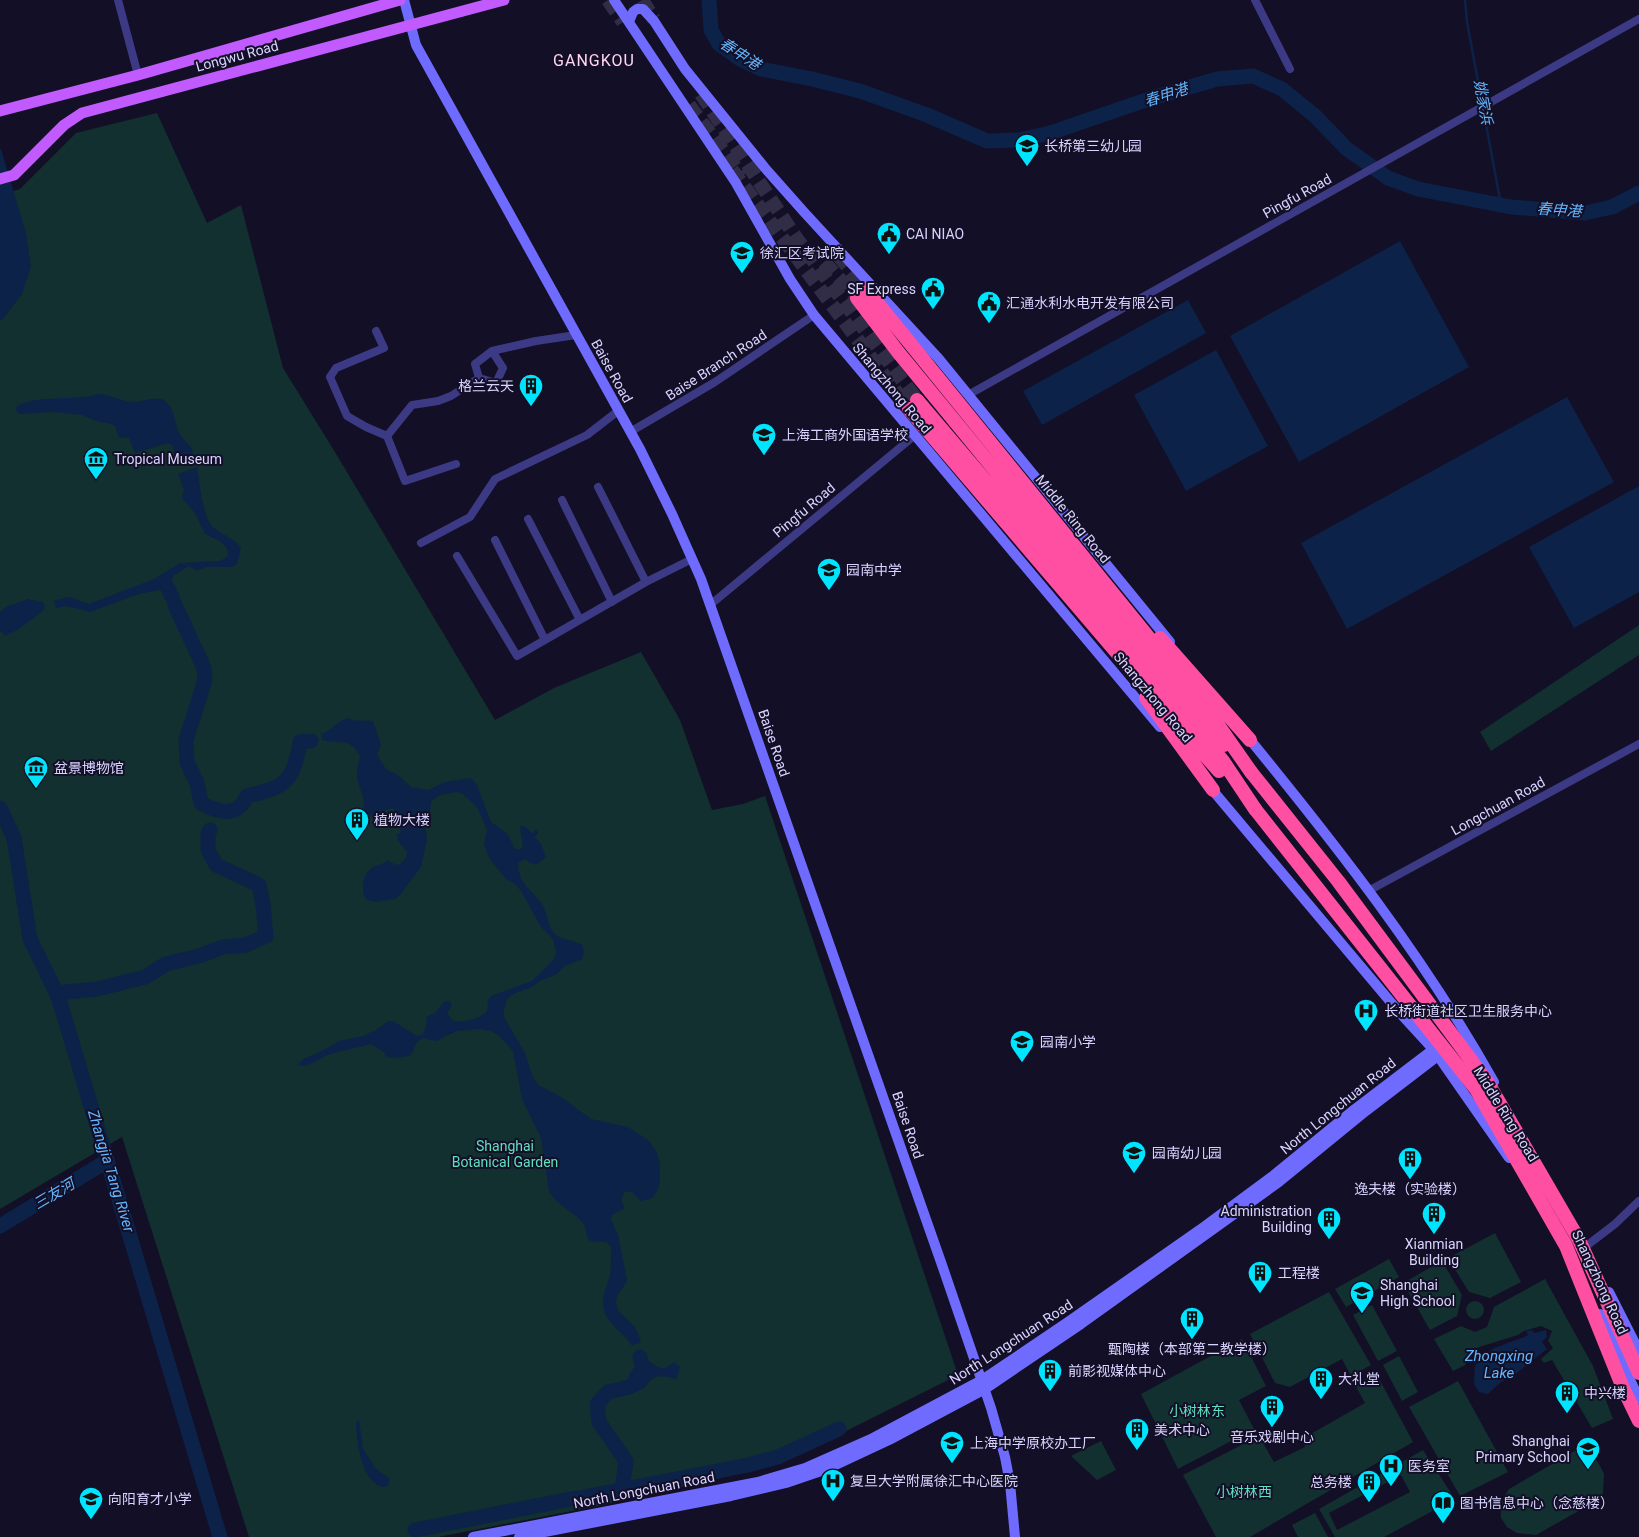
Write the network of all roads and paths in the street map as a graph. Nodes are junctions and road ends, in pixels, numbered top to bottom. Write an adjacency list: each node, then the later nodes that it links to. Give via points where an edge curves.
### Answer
1 (118, 0): 12 (street)
2 (402, 0): 10 (main road, Baise Road); 12 (main road, Longwu Road)
3 (504, 0): 10 (main road, Longwu Road)
4 (614, 0): 9 (main road, Shangzhong Road)
5 (643, 0): 8 (main road, Shangzhong Road)
6 (1255, 0): 11 (street)
7 (1639, 19): 20 (street, Pingfu Road)
8 (654, 21): 9 (main road, Shangzhong Road, via 643,9 637,9); 20 (main road, Shangzhong Road, via 685,69 765,168)
9 (629, 22): 15 (main road, Shangzhong Road, via 736,183)
10 (410, 26): 14 (main road, Longwu Road, via 82,112 64,125 14,175); 17 (main road, Baise Road, via 416,45)
11 (1290, 69)
12 (138, 75): 13 (main road, Longwu Road)
13 (0, 111)
14 (0, 179)
15 (814, 315): 22 (street, Baise Branch Road, via 715,382); 24 (main road, Shangzhong Road)
16 (376, 331): 23 (street, via 384,348 336,368 330,377 347,416)
17 (576, 335): 18 (street); 21 (main road, Baise Road)
18 (492, 351): 19 (street, via 475,364); 19 (street, via 503,368 496,383)
19 (479, 378): 23 (street, via 451,396 412,405)
20 (968, 395): 41 (main road, Shangzhong Road)
21 (618, 411): 22 (main road, Baise Road); 31 (street, via 587,435 495,479 470,516)
22 (630, 432): 33 (main road, Baise Road)
23 (387, 436): 25 (street, via 405,480)
24 (914, 436): 36 (street, Pingfu Road); 43 (main road, Shangzhong Road)
25 (456, 464)
26 (598, 487): 34 (street)
27 (1030, 492): 40 (highway, Middle Ring Road); 40 (highway, Middle Ring Road, via 862,294 905,360); 41 (highway)
28 (562, 500): 35 (street)
29 (528, 520): 37 (street)
30 (495, 540): 38 (street)
31 (421, 543)
32 (457, 556): 38 (street, via 517,656)
33 (692, 559): 34 (street); 36 (main road, Baise Road)
34 (646, 582): 35 (street)
35 (612, 602): 37 (street)
36 (710, 604): 52 (main road, Baise Road)
37 (580, 620): 38 (street)
38 (545, 640)
39 (1128, 665): 40 (highway, Middle Ring Road); 40 (highway, Middle Ring Road, via 913,404); 43 (highway, via 1149,704)
40 (1164, 683): 51 (highway, Middle Ring Road, bridge, via 1251,772 1338,880 1488,1083 1579,1240); 54 (highway, Middle Ring Road, bridge, via 1255,809 1476,1089 1566,1246)
41 (1250, 740): 44 (main road, Shangzhong Road)
42 (1639, 744): 44 (street, Longchuan Road)
43 (1213, 790): 46 (main road, Shangzhong Road, via 1398,1012)
44 (1370, 890): 45 (main road, Shangzhong Road)
45 (1465, 1031): 46 (main road, North Longchuan Road); 48 (main road, Shangzhong Road)
46 (1436, 1052): 49 (main road, Shangzhong Road, via 1563,1235); 52 (main road, North Longchuan Road, via 1301,1166 1226,1222 1081,1324)
47 (1639, 1201): 48 (street)
48 (1586, 1247): 49 (street); 50 (main road, Shangzhong Road)
49 (1573, 1255): 53 (main road, Shangzhong Road)
50 (1639, 1351)
51 (1639, 1373)
52 (983, 1384): 55 (main road, North Longchuan Road, via 874,1438 783,1475); 56 (main road, North Longchuan Road, via 889,1440 786,1483); 57 (main road, Baise Road, via 1005,1457 1014,1508)
53 (1639, 1399)
54 (1639, 1421)
55 (473, 1537)
56 (519, 1537)
57 (1015, 1537)

